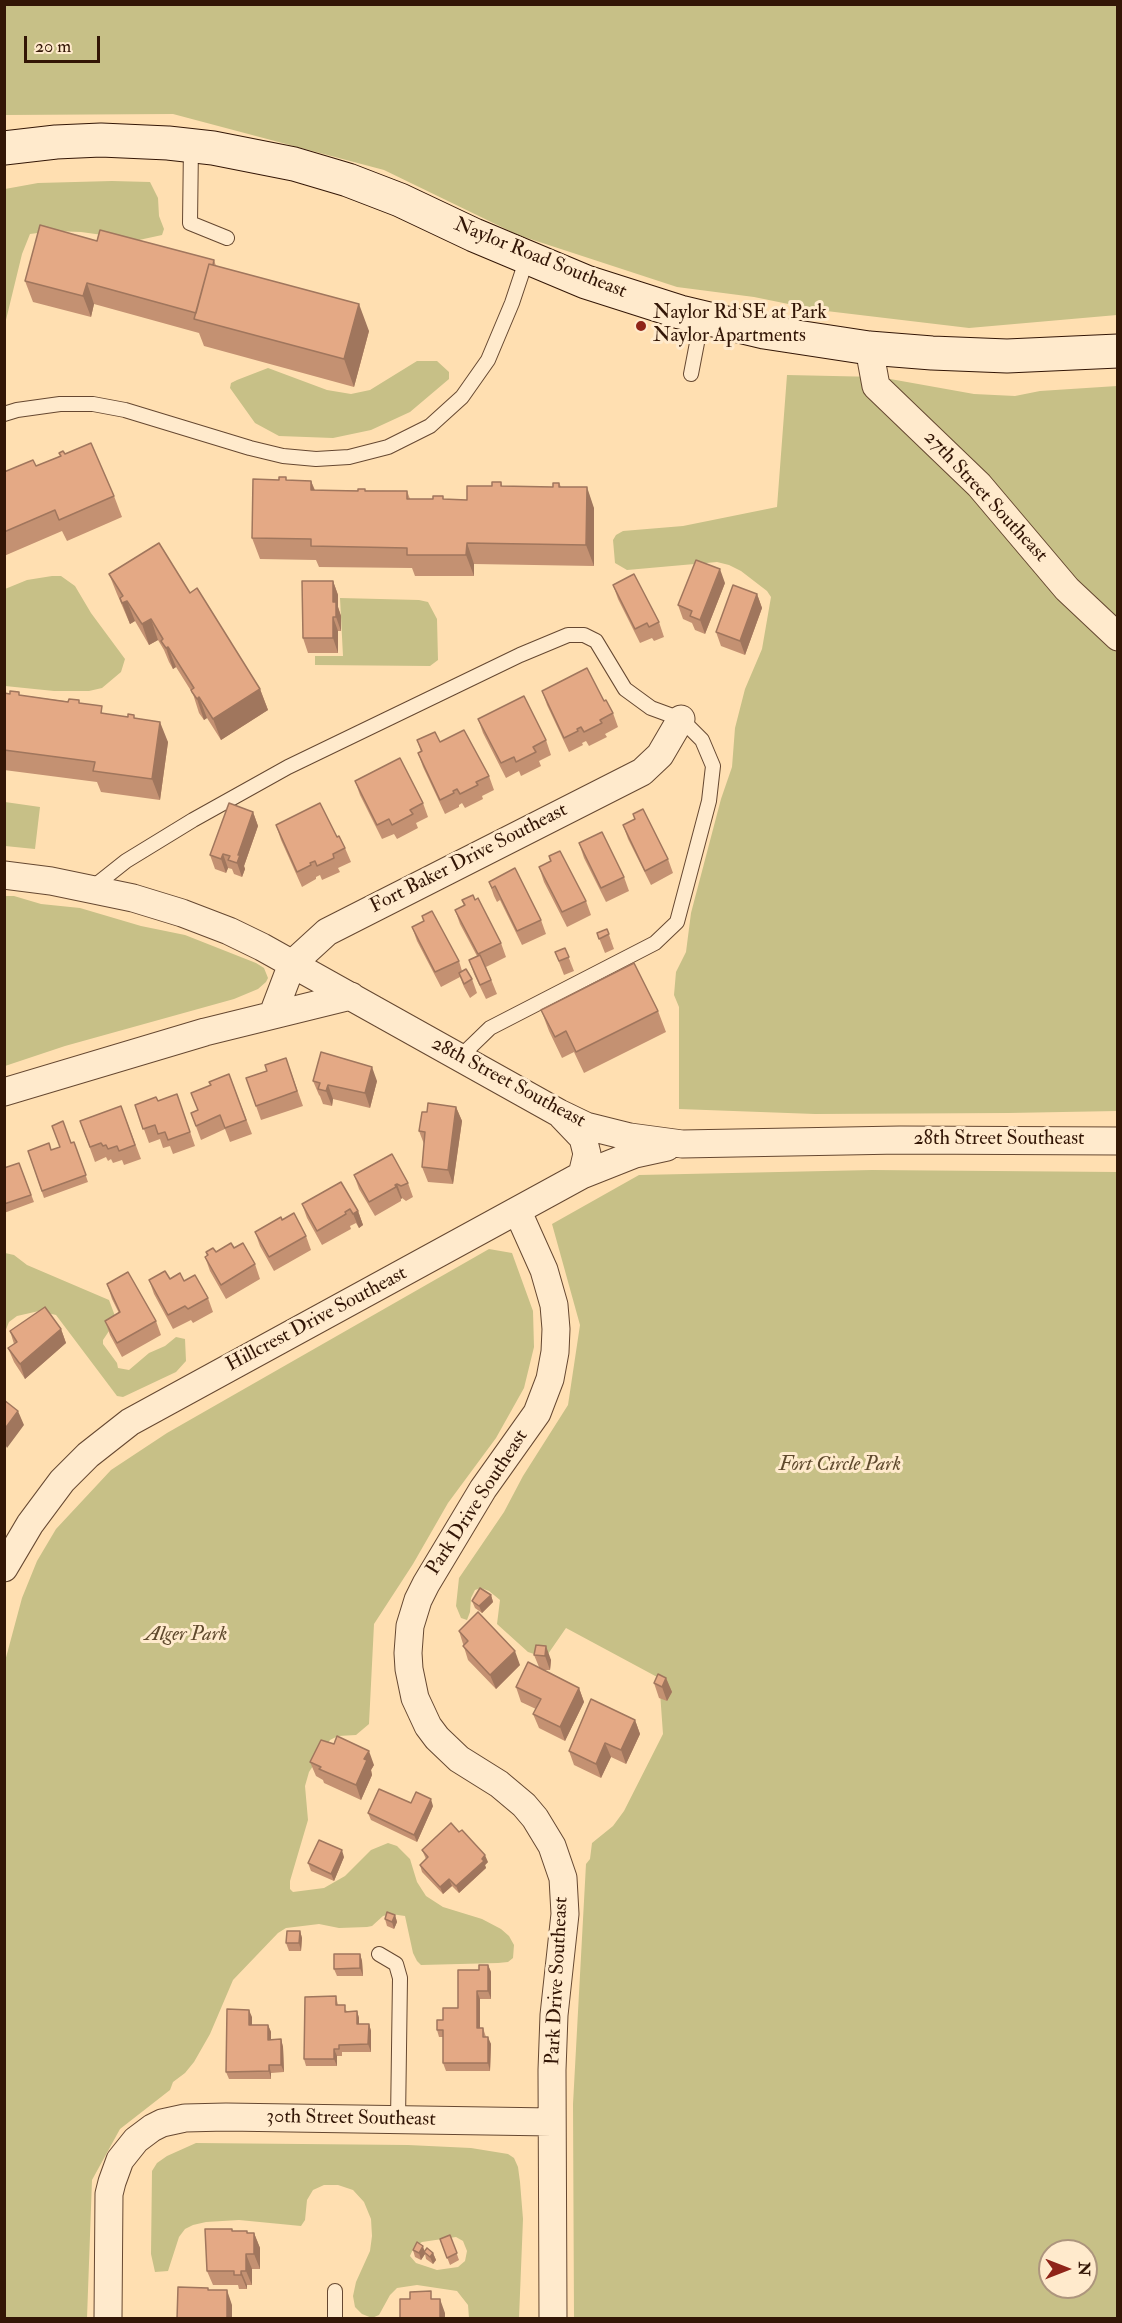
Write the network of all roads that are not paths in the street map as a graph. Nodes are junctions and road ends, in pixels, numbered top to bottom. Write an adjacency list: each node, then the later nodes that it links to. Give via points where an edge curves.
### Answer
1 (191, 145): 2 (street, Naylor Road Southeast, via 101,140); 3 (lane, via 190,224); 4 (street, Naylor Road Southeast, via 258,156 348,180)
2 (4, 148)
3 (227, 238)
4 (527, 258): 5 (street, Naylor Road Southeast, via 586,282); 9 (lane, via 488,360 462,398 430,426 388,447 349,457 316,459 250,448 93,404 60,404)
5 (702, 318): 6 (street, Naylor Road Southeast); 8 (lane)
6 (869, 348): 7 (street, Naylor Road Southeast, via 1007,356); 10 (street, 27th Street Southeast, via 876,386 958,464 1018,528 1067,589)
7 (1118, 351)
8 (691, 374)
9 (4, 414)
10 (1118, 637)
11 (681, 719): 13 (lane, via 651,708 625,688 596,641 584,635 568,635 288,767 126,861); 14 (street, Fort Baker Drive Southeast, via 665,748 642,772 327,932); 17 (lane, via 702,740 713,766 709,801 677,922 655,943 490,1028)
12 (4, 875): 13 (street, 28th Street Southeast)
13 (92, 888): 14 (street, 28th Street Southeast, via 182,912)
14 (292, 963): 15 (street, 28th Street Southeast); 16 (street, Fort Baker Drive Southeast)
15 (351, 996): 16 (street); 17 (street, 28th Street Southeast)
16 (273, 1014): 18 (street)
17 (459, 1058): 19 (street, 28th Street Southeast)
18 (4, 1092)
19 (559, 1113): 21 (street, 28th Street Southeast, via 586,1126); 22 (street, via 583,1138 587,1154)
20 (1118, 1141): 21 (street, 28th Street Southeast)
21 (682, 1144): 22 (street, Hillcrest Drive Southeast, via 635,1154)
22 (582, 1175): 23 (street, Hillcrest Drive Southeast)
23 (518, 1212): 24 (street, Hillcrest Drive Southeast, via 116,1432 81,1461 51,1494); 27 (street, Park Drive Southeast, via 544,1270 554,1305 555,1352 550,1379 537,1413 483,1489 426,1584 410,1626 408,1653 415,1698 433,1732 459,1760 499,1784 524,1805 544,1831 558,1862 565,1914 554,2015)
24 (4, 1568)
25 (379, 1954): 26 (lane, via 396,1964 400,1978)
26 (399, 2120): 27 (street, 30th Street Southeast); 29 (street, 30th Street Southeast, via 185,2118 152,2128 120,2160 109,2194)
27 (552, 2122): 31 (street, Park Drive Southeast)
28 (334, 2291): 30 (lane)
29 (108, 2319)
30 (335, 2319)
31 (552, 2319)

